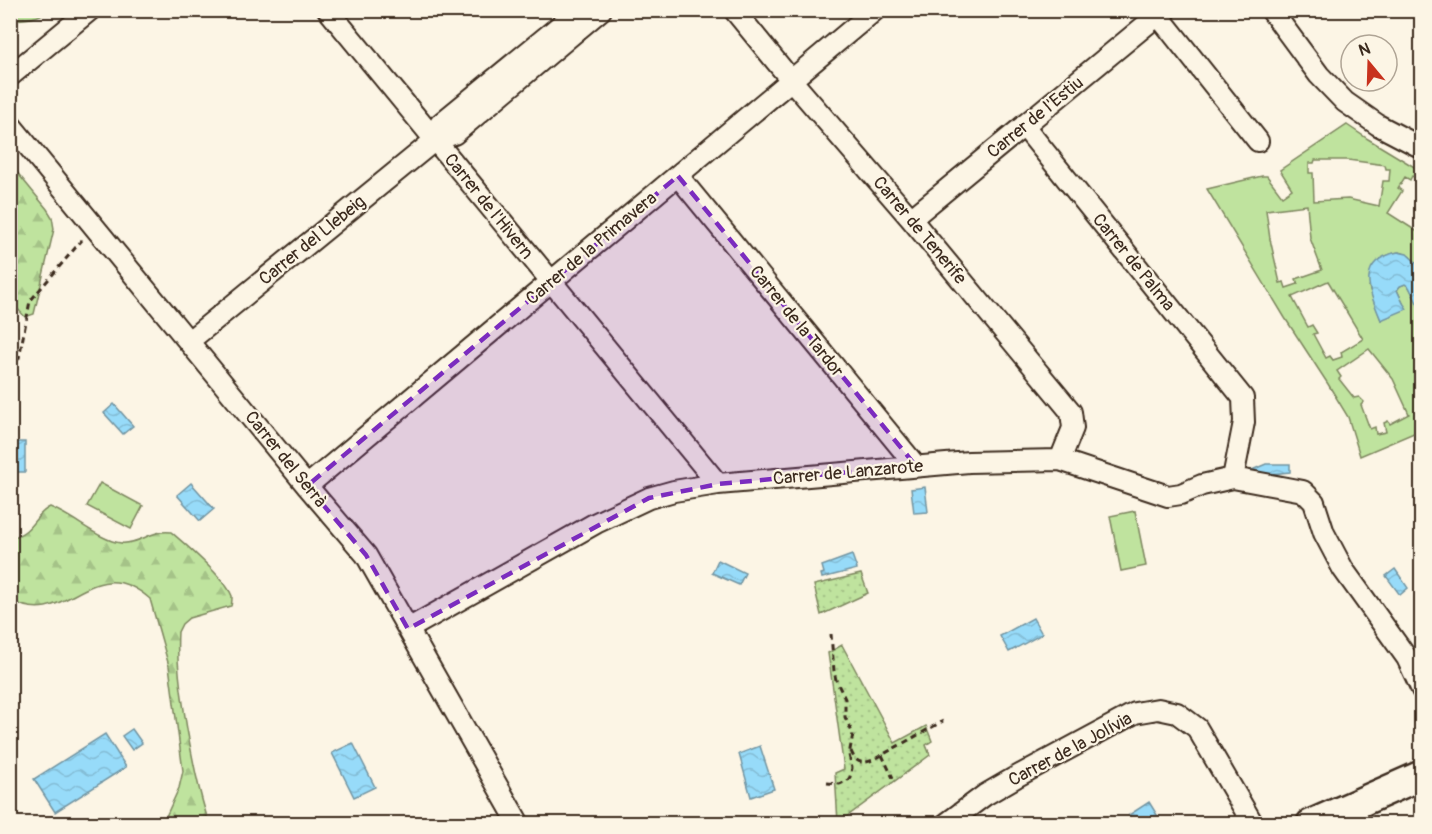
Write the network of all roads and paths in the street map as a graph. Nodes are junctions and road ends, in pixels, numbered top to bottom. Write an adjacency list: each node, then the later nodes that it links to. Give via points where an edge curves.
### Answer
1 (90, 10): 9 (street)
2 (328, 10): 13 (street, Carrer de l'Hivern)
3 (579, 10): 13 (street, Carrer del Llebeig, via 440,124)
4 (601, 10): 13 (street, Carrer del Llebeig, via 454,134)
5 (734, 10): 10 (street, Carrer de Tenerife)
6 (875, 10): 10 (street, Carrer de la Primavera)
7 (1271, 10): 15 (street, via 1319,75 1345,102)
8 (1156, 13): 12 (street, Carrer de l'Estiu); 14 (street)
9 (10, 76)
10 (792, 81): 16 (street, Carrer de la Primavera); 17 (street, Carrer de Tenerife)
11 (10, 124): 18 (street, Carrer del Serrà)
12 (1024, 126): 17 (street, Carrer de l'Estiu); 24 (street, Carrer de Palma, via 1243,398 1244,422)
13 (435, 140): 19 (street, Carrer de l'Hivern); 20 (street, Carrer del Llebeig)
14 (1258, 141)
15 (1422, 148)
16 (678, 176): 19 (street, Carrer de la Primavera); 23 (street, Carrer de la Tardor)
17 (911, 219): 22 (street, Carrer de Tenerife, via 1071,412 1073,428)
18 (94, 226): 20 (street, Carrer del Serrà); 21 (path, via 30,301 19,358)
19 (551, 282): 25 (street, Carrer de l'Hivern); 26 (street, Carrer de la Primavera)
20 (189, 340): 26 (street, Carrer del Serrà)
21 (10, 368)
22 (1060, 460): 23 (street, Carrer de Lanzarote); 24 (street, Carrer de Lanzarote, via 1168,496)
23 (916, 466): 25 (street, Carrer de Lanzarote)
24 (1233, 478): 29 (street, via 1303,491 1314,502 1324,533 1343,569 1407,658)
25 (718, 484): 27 (street, Carrer de Lanzarote, via 674,491 638,503)
26 (307, 486): 27 (street, Carrer del Serrà, via 366,555)
27 (408, 629): 36 (street, Carrer del Serrà)
28 (831, 634): 31 (path, via 834,671 853,734)
29 (1422, 690)
30 (943, 721): 32 (path)
31 (850, 750): 32 (path, via 861,763); 34 (path, via 852,768 848,780)
32 (882, 755): 33 (path)
33 (893, 778)
34 (827, 783)
35 (1419, 784): 39 (street)
36 (519, 824)
37 (946, 824): 38 (street, Carrer de la Jolívia, via 984,795 1026,771 1135,713 1158,709 1178,713 1197,728)
38 (1253, 824)
39 (1311, 824)

